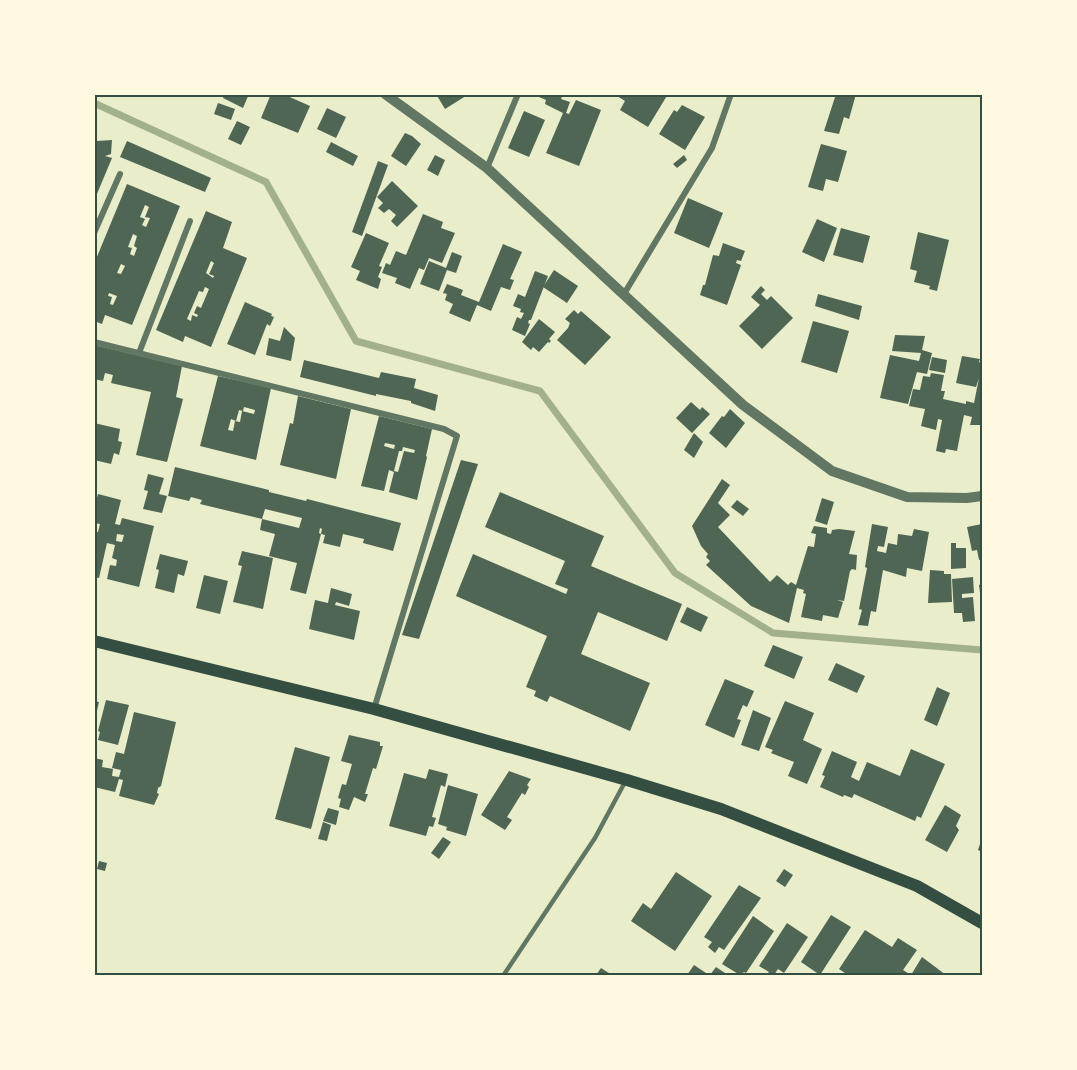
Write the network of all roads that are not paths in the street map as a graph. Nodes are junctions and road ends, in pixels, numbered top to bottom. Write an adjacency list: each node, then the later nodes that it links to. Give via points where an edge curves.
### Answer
1 (385, 94): 4 (street)
2 (518, 94): 4 (street)
3 (731, 94): 8 (street, via 712,148)
4 (486, 168): 8 (street)
5 (120, 174): 7 (street)
6 (190, 221): 10 (street)
7 (94, 233)
8 (624, 294): 11 (street, via 743,405 832,471 907,497)
9 (94, 342): 10 (street)
10 (139, 353): 13 (street, via 444,429 457,436)
11 (982, 496)
12 (94, 640): 13 (main road)
13 (374, 709): 14 (main road)
14 (627, 780): 15 (main road, via 721,809 917,886); 16 (lane, via 595,838)
15 (982, 924)
16 (503, 975)

